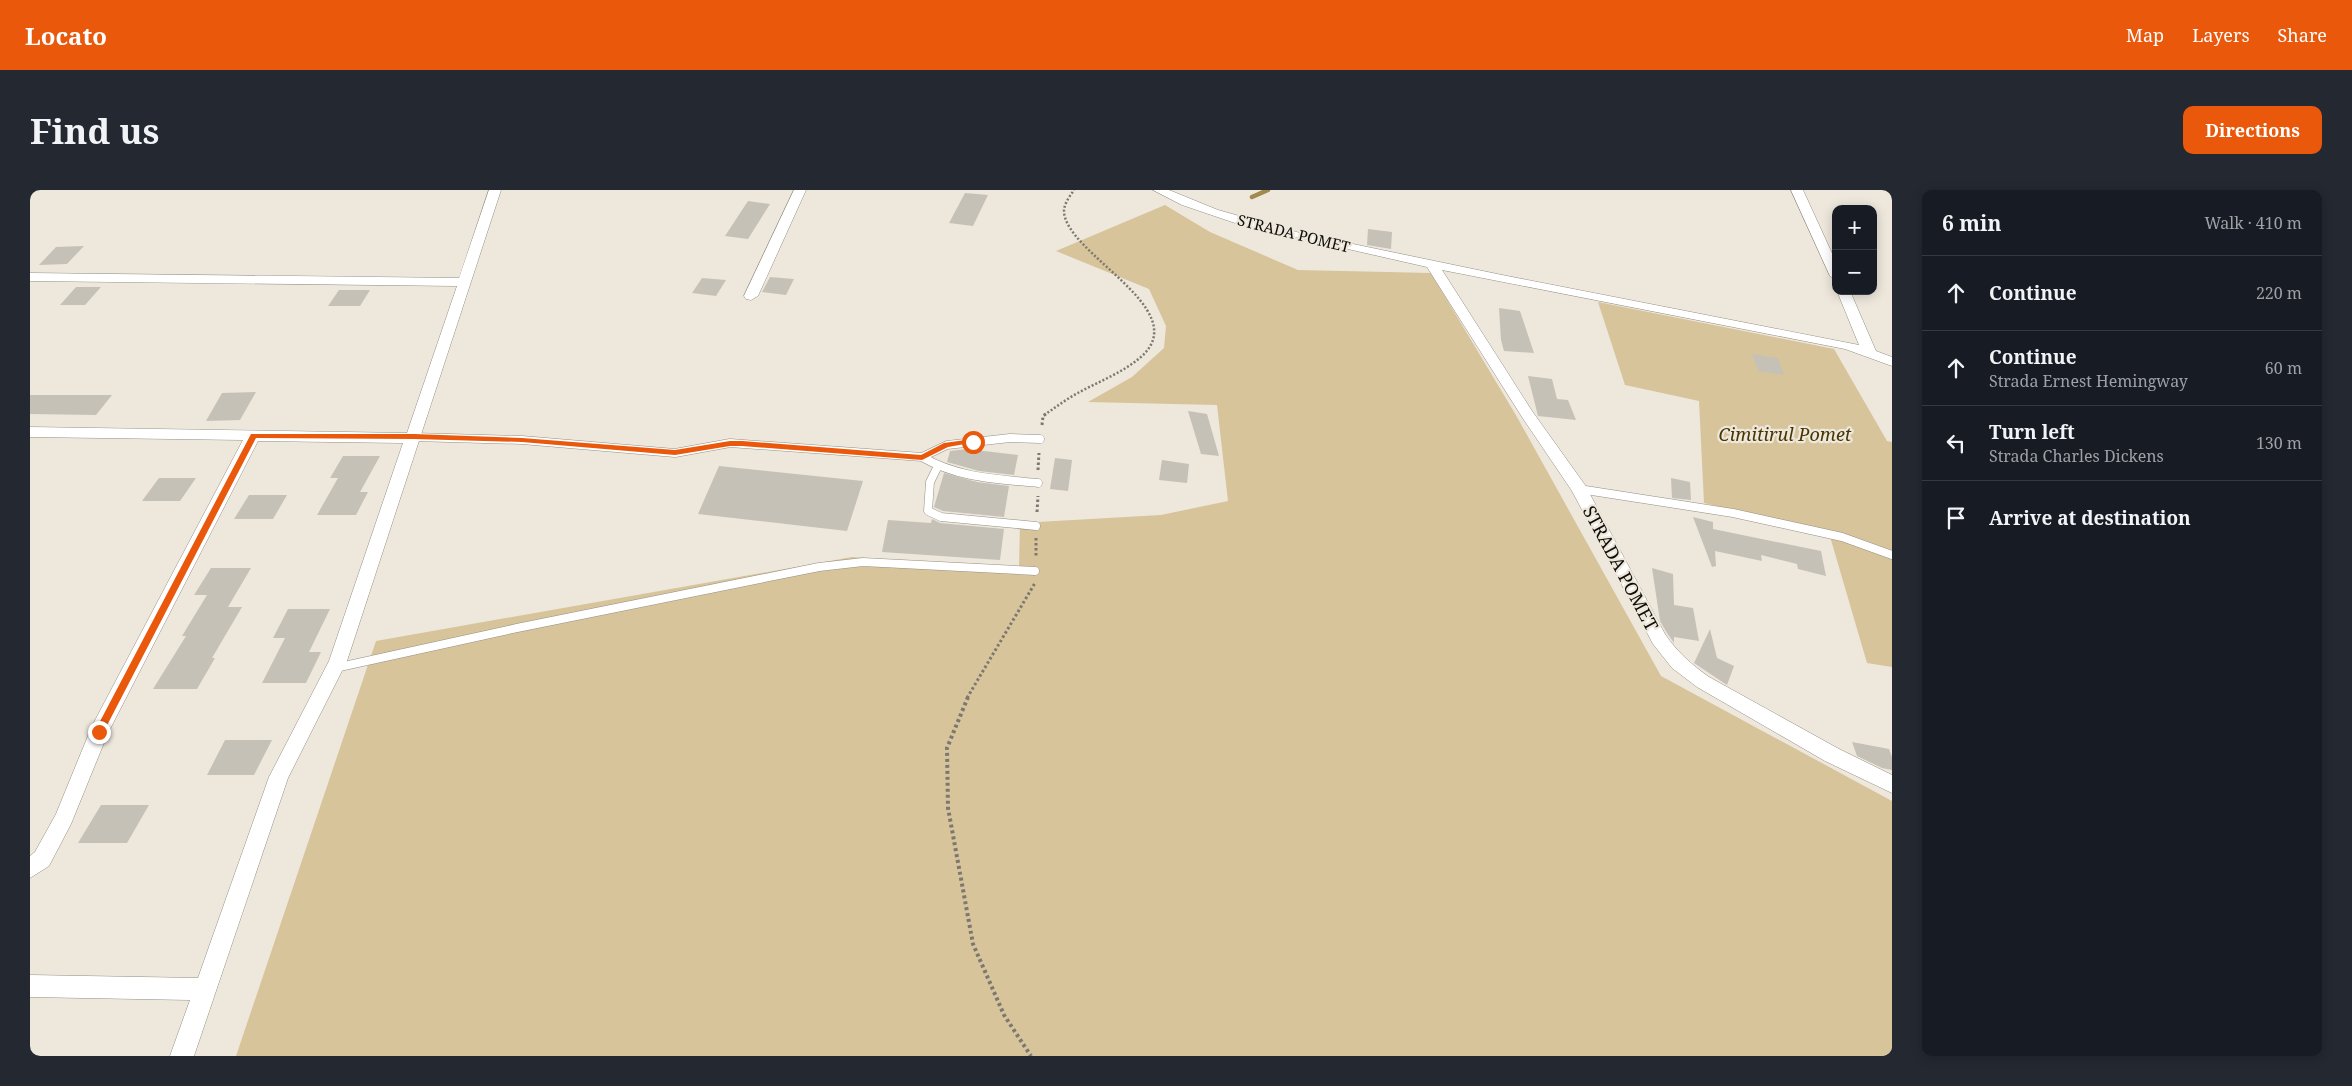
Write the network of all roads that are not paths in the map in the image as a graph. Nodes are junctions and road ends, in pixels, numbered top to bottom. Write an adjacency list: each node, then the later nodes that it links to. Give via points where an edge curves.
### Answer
1 (495, 190): 8 (street)
2 (800, 190): 10 (street)
3 (1159, 190): 5 (street, STRADA POMET, via 1243,221)
4 (1797, 190): 6 (street)
5 (1432, 265): 11 (street, STRADA POMET, via 1848,344); 20 (street, STRADA POMET)
6 (1832, 267)
7 (30, 277): 8 (street)
8 (465, 282): 15 (street)
9 (1845, 295): 11 (street)
10 (751, 296)
11 (1870, 354): 12 (street, STRADA POMET)
12 (1892, 362)
13 (30, 432): 14 (street)
14 (253, 436): 15 (street); 26 (street, via 99,732 64,818 42,859)
15 (414, 437): 17 (lane, via 522,440 675,453 730,443); 24 (street)
16 (1040, 439): 17 (lane, via 1010,438 947,445)
17 (922, 458): 18 (lane)
18 (937, 468): 19 (lane, via 959,474); 21 (lane, via 933,471 928,511 941,517)
19 (1038, 483)
20 (1579, 489): 22 (lane, via 1733,513 1842,537); 25 (street, STRADA POMET, via 1659,640 1685,671 1790,732)
21 (1036, 526)
22 (1892, 555)
23 (1035, 571): 24 (lane, via 863,562 819,567)
24 (335, 668): 28 (street, via 279,777)
25 (1892, 784)
26 (30, 868)
27 (30, 986): 28 (street)
28 (206, 989): 29 (street)
29 (182, 1056)

